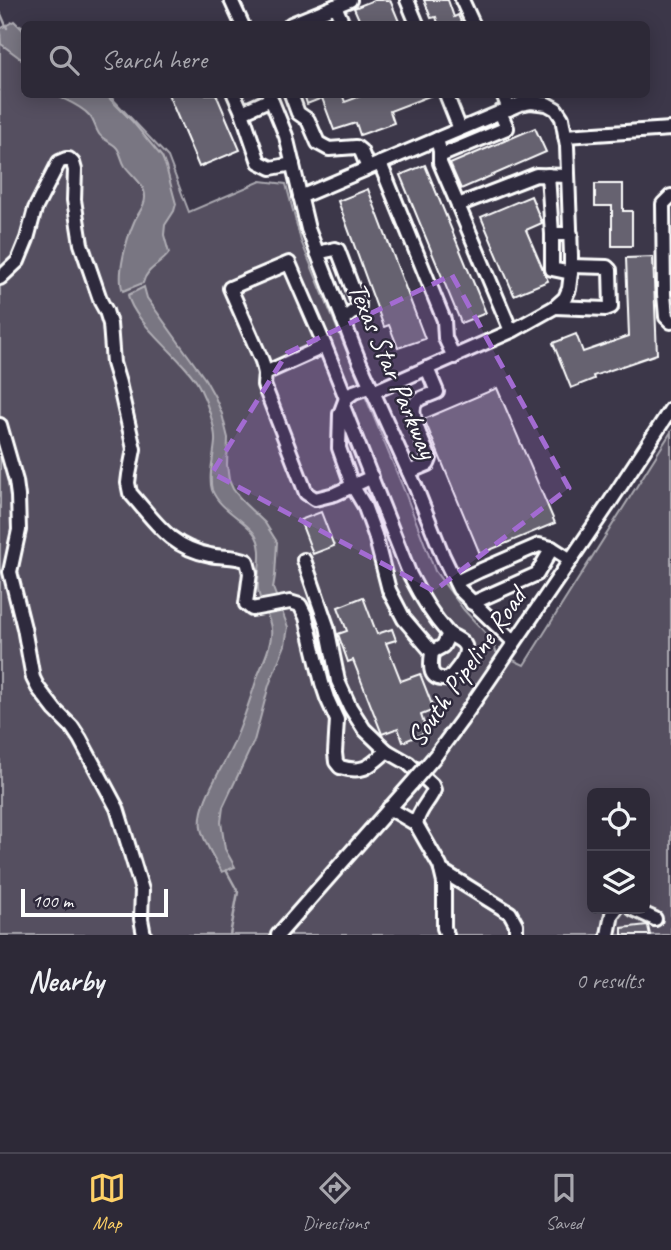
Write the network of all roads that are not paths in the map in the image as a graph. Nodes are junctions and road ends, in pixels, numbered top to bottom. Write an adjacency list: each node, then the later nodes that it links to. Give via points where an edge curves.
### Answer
1 (230, 0): 6 (street)
2 (350, 0): 5 (street)
3 (407, 0): 9 (street)
4 (462, 0): 10 (street)
5 (335, 6): 7 (street); 8 (street)
6 (240, 21)
7 (298, 21)
8 (342, 21)
9 (416, 21)
10 (472, 21)
11 (236, 98): 18 (street)
12 (268, 98): 18 (street)
13 (270, 98): 24 (street, Texas Star Parkway)
14 (292, 98): 25 (street, via 318,143 329,149 356,147)
15 (448, 98): 19 (street)
16 (503, 98): 17 (street)
17 (504, 111): 19 (street); 21 (street, via 531,102 547,104 562,118); 23 (street, via 507,128)
18 (242, 112): 24 (street, via 259,162 271,168)
19 (460, 129): 22 (street)
20 (671, 130): 21 (street)
21 (565, 136): 27 (street)
22 (438, 139): 23 (street); 25 (street)
23 (440, 156): 30 (street)
24 (292, 164): 29 (street, Texas Star Parkway)
25 (374, 165): 29 (street); 41 (street, via 444,320 445,338)
26 (548, 175): 27 (street); 30 (street, via 536,175); 31 (street)
27 (568, 176): 32 (street)
28 (671, 196): 38 (street, via 663,204 664,294 666,317)
29 (300, 197): 33 (street, Texas Star Parkway)
30 (458, 205): 39 (street)
31 (552, 234): 32 (street); 34 (street, via 552,269)
32 (570, 234): 34 (street)
33 (317, 253): 37 (street, Texas Star Parkway); 37 (street, via 338,250 359,304)
34 (571, 270): 36 (street, via 569,289); 36 (street, via 607,267 611,307)
35 (0, 278): 61 (street, via 18,261 35,209 59,162 69,159 75,170 81,244 110,324 113,363 134,449 130,492 171,540 197,552 247,561 246,604 252,609 290,602 300,605 337,720 335,753 340,768 366,769)
36 (555, 307): 39 (street)
37 (343, 320): 44 (street, Texas Star Parkway)
38 (671, 322)
39 (511, 331): 41 (street)
40 (326, 346): 43 (street); 43 (street, via 289,263 230,288); 45 (street)
41 (454, 357): 42 (street)
42 (427, 368): 44 (street); 48 (street, via 438,392 418,401 413,417 430,459 429,464)
43 (265, 373): 50 (street, via 264,385 306,492 315,499)
44 (372, 389): 45 (street, via 354,392); 48 (street, Texas Star Parkway)
45 (344, 402): 49 (street); 50 (street, via 339,448)
46 (671, 409): 53 (street, South Pipeline Road)
47 (0, 425): 68 (street, via 18,496 19,530 10,572 33,678 80,739 117,808 142,890)
48 (409, 472): 55 (street, Texas Star Parkway)
49 (372, 477): 50 (street); 54 (street)
50 (352, 485): 56 (street, via 375,535)
51 (552, 548): 53 (street); 55 (street, via 539,545); 57 (street, via 537,575)
52 (304, 560): 61 (street, via 327,626 338,681 364,729)
53 (571, 560): 59 (street, South Pipeline Road)
54 (410, 575): 56 (street); 58 (street)
55 (456, 582): 57 (street, Texas Star Parkway)
56 (387, 584): 60 (street, via 404,620)
57 (472, 604): 59 (street, Texas Star Parkway)
58 (449, 634): 60 (street, via 443,646); 60 (street, via 466,647 449,679 432,673)
59 (514, 642): 62 (street, South Pipeline Road, bridge, via 436,755)
60 (432, 652)
61 (387, 751): 63 (street, via 408,763 434,789)
62 (389, 808): 63 (street); 69 (street, South Pipeline Road)
63 (416, 824): 64 (street)
64 (441, 870): 70 (street); 71 (street, via 510,913)
65 (612, 914): 72 (street)
66 (644, 914): 67 (street)
67 (655, 919)
68 (144, 935)
69 (278, 935)
70 (447, 935)
71 (516, 935)
72 (608, 935)

